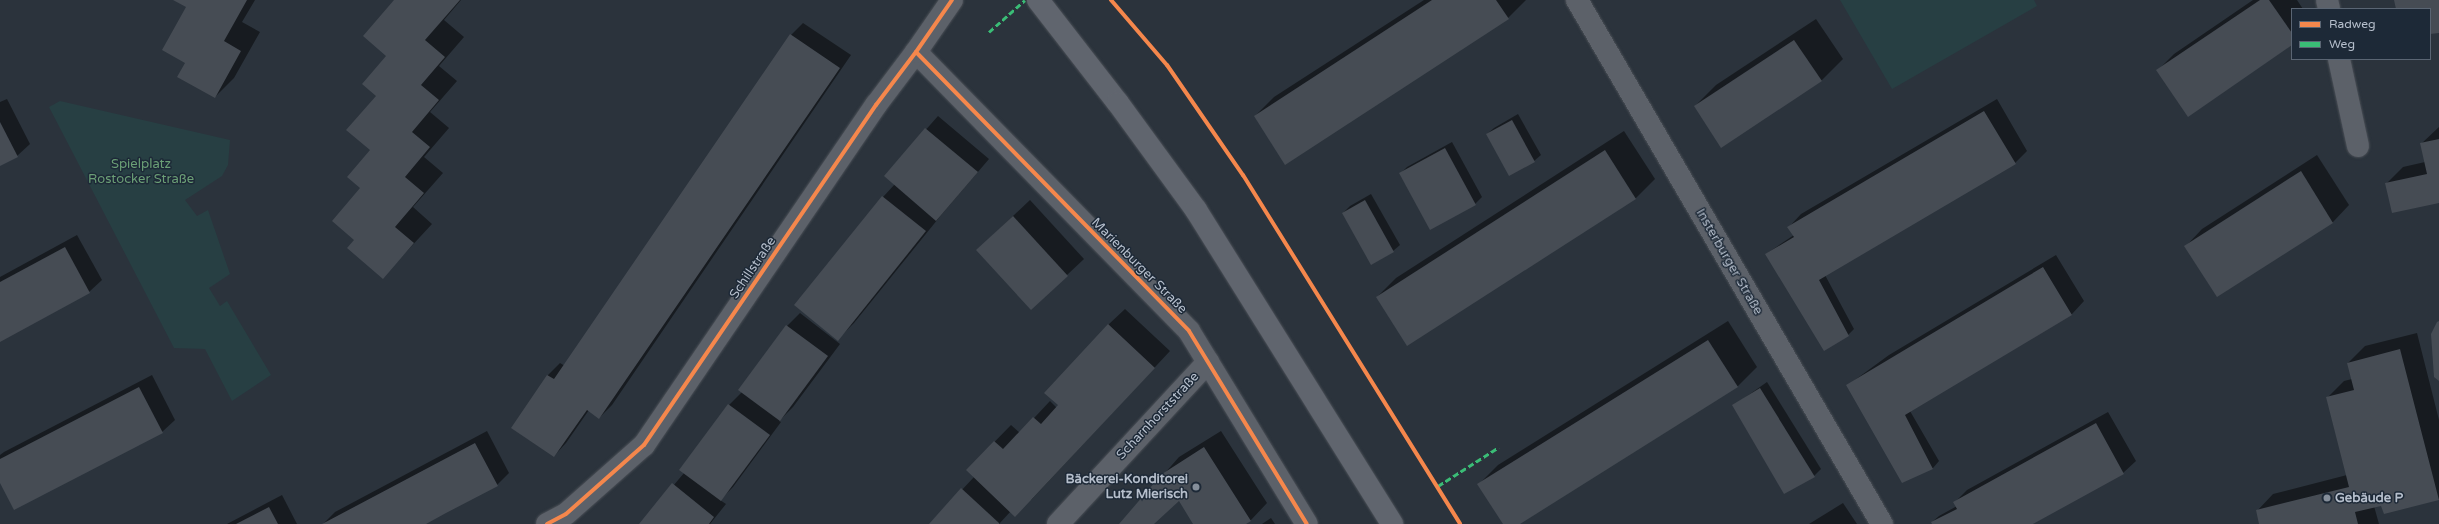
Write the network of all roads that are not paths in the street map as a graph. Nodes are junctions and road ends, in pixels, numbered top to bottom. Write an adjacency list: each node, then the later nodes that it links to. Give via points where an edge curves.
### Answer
1 (952, 0): 4 (street, Schillstraße)
2 (1038, 0): 11 (main road, via 1118,103 1196,210)
3 (1577, 0): 12 (street, Insterburger Straße)
4 (916, 52): 7 (street, Marienburger Straße, via 1189,331); 8 (street, Schillstraße, via 876,105 644,445 566,514)
5 (2339, 60): 6 (street)
6 (2358, 146)
7 (1208, 362): 9 (street, Scharnhorststraße); 10 (street, Marienburger Straße)
8 (547, 524)
9 (1058, 524)
10 (1308, 524)
11 (1392, 524)
12 (1882, 524)

